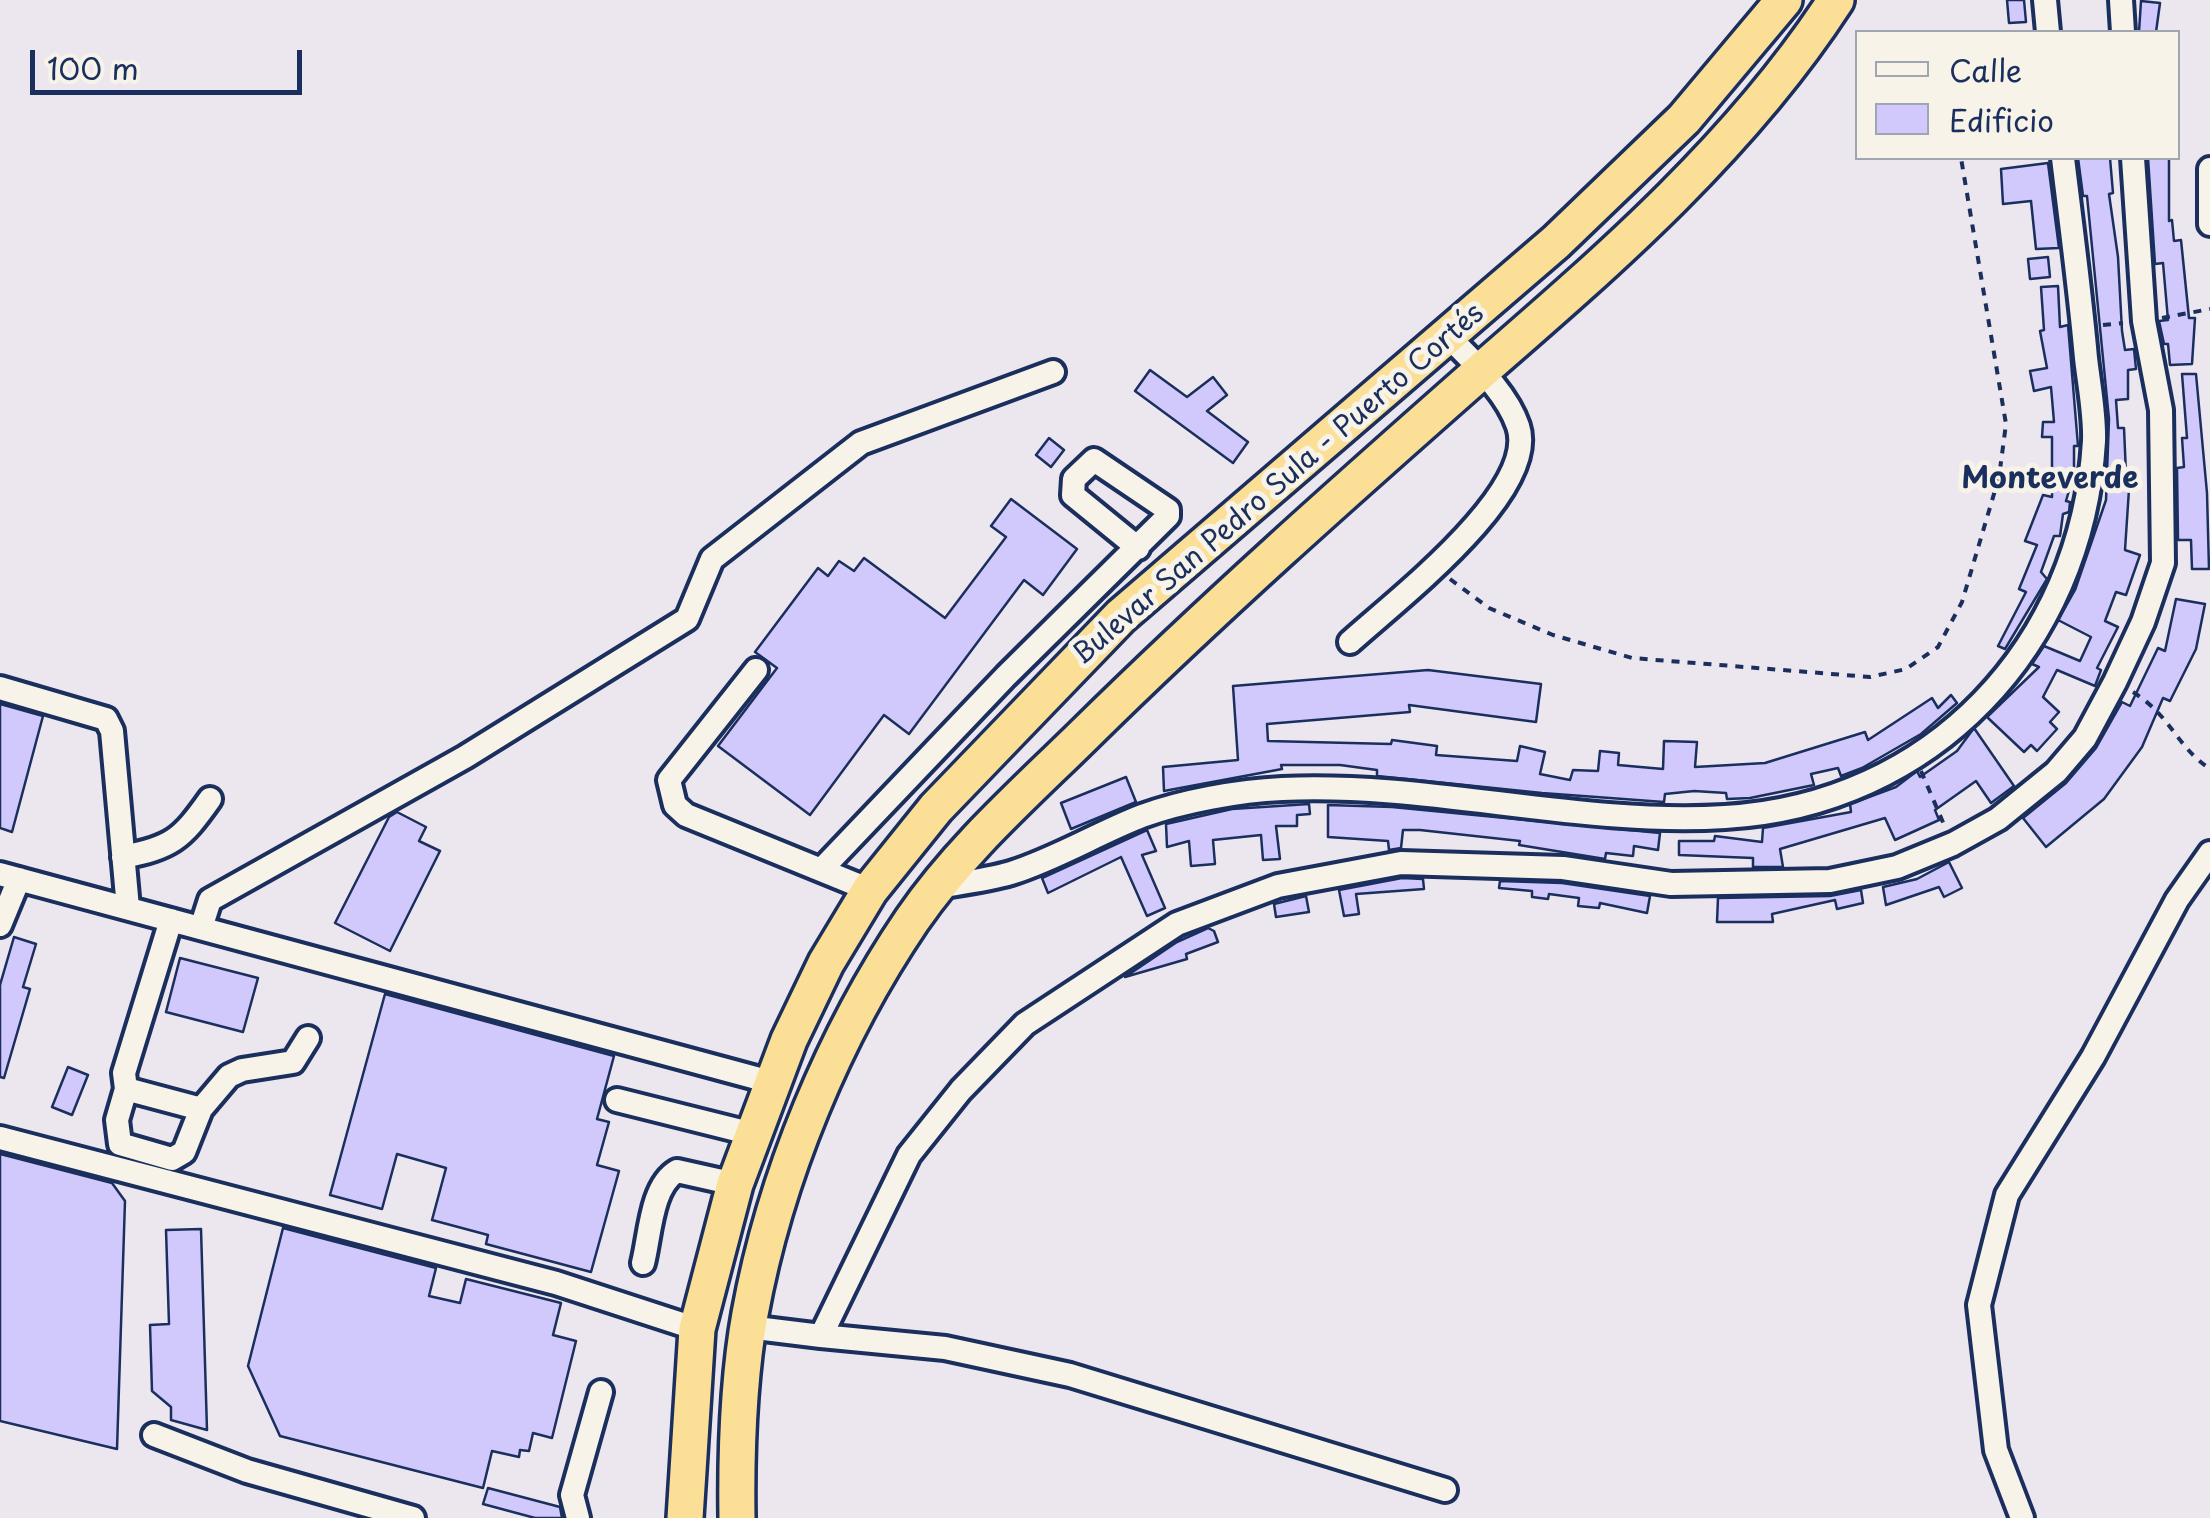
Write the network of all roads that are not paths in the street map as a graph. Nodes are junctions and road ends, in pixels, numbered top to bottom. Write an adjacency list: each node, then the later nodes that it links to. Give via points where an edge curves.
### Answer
1 (1784, 0): 11 (highway, Bulevar San Pedro Sula - Puerto Cortés, via 1684,119)
2 (1836, 0): 12 (highway, Bulevar San Pedro Sula - Puerto Cortés, via 1785,72 1708,158 1603,267)
3 (2045, 0): 5 (street)
4 (2122, 0): 6 (street)
5 (2048, 30)
6 (2122, 30)
7 (2063, 160): 23 (street, via 2094,437 2076,543 2039,632 2017,664 1971,715 1916,758 1817,802 1726,818 1348,788 1276,789 1147,814 1012,872)
8 (2133, 160): 40 (street, via 2144,321 2162,410 2162,563 2115,682 2085,738 2056,772 1998,819 1897,867 1788,884 1671,884 1562,868 1401,863 1278,886 1177,924 1025,1024 961,1090 908,1154)
9 (2210, 169): 10 (street)
10 (2210, 224)
11 (1448, 335): 12 (street); 24 (highway, Bulevar San Pedro Sula - Puerto Cortés, via 1121,616 936,808)
12 (1482, 371): 15 (street, via 1517,423 1517,467 1504,491); 23 (highway, Bulevar San Pedro Sula - Puerto Cortés, via 1164,657 981,836)
13 (1053, 372): 28 (street, via 861,443 712,559 688,619 465,757 210,900)
14 (1138, 548): 21 (street)
15 (1350, 642)
16 (756, 670): 21 (street, via 669,780 668,790 686,816)
17 (0, 688): 20 (street, via 106,719)
18 (210, 799): 20 (street, via 168,848)
19 (2210, 854): 48 (street, via 2007,1196 1978,1305 1996,1450)
20 (123, 857): 25 (street)
21 (821, 870): 24 (street)
22 (10, 876): 25 (street); 27 (street)
23 (937, 888): 38 (highway, Bulevar San Pedro Sula - Puerto Cortés, via 867,994 824,1084 788,1176)
24 (870, 890): 30 (highway, Bulevar San Pedro Sula - Puerto Cortés, via 826,963)
25 (128, 908): 26 (street)
26 (171, 920): 28 (street); 31 (street, via 124,1072)
27 (0, 924)
28 (201, 928): 30 (street)
29 (308, 1038): 33 (street, via 294,1062 229,1076)
30 (771, 1082): 34 (highway, Bulevar San Pedro Sula - Puerto Cortés)
31 (126, 1089): 33 (street); 33 (street, via 117,1120 120,1144 172,1159 184,1152)
32 (618, 1100): 34 (street)
33 (201, 1109)
34 (752, 1134): 36 (highway, Bulevar San Pedro Sula - Puerto Cortés)
35 (0, 1138): 39 (street, via 556,1283)
36 (735, 1184): 37 (street, via 676,1171 668,1176); 39 (highway, Bulevar San Pedro Sula - Puerto Cortés)
37 (643, 1263)
38 (748, 1327): 40 (street); 47 (highway, Bulevar San Pedro Sula - Puerto Cortés, via 736,1441)
39 (697, 1329): 46 (highway, Bulevar San Pedro Sula - Puerto Cortés)
40 (821, 1336): 43 (street, via 945,1348 1070,1375)
41 (601, 1392): 45 (street, via 572,1495)
42 (154, 1436): 44 (street, via 247,1471)
43 (1445, 1490)
44 (413, 1518)
45 (578, 1518)
46 (685, 1518)
47 (737, 1518)
48 (2022, 1518)

